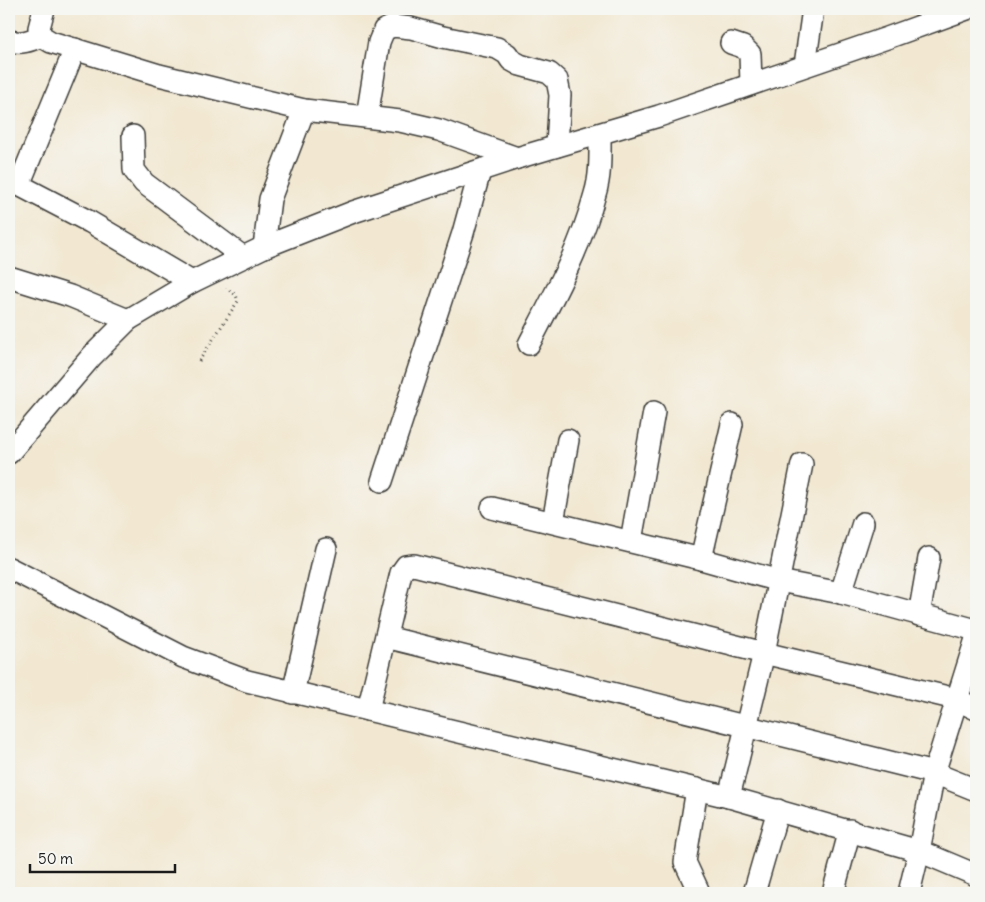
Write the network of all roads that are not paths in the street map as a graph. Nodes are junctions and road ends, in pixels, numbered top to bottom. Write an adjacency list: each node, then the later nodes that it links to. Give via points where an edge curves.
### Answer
1 (44, 9): 4 (street, via 39,28)
2 (813, 9): 8 (street)
3 (967, 9): 8 (street)
4 (41, 36): 5 (street, via 28,42); 7 (street)
5 (9, 41)
6 (731, 43): 9 (street, via 743,47 750,54)
7 (75, 49): 10 (street, via 158,75); 17 (street)
8 (805, 65): 9 (street)
9 (751, 84): 12 (street)
10 (304, 110): 11 (street); 18 (street, via 270,199)
11 (367, 117): 14 (street, via 379,42 384,30 393,26 411,28 497,48 520,65 549,73 557,80 560,94); 15 (street, via 400,120 439,130)
12 (600, 134): 14 (street); 23 (street, via 596,194 563,280)
13 (133, 136): 19 (street, via 134,170 144,183)
14 (556, 146): 15 (street)
15 (517, 158): 16 (street)
16 (480, 171): 18 (street, via 352,212); 29 (street)
17 (14, 184): 21 (street)
18 (264, 247): 19 (street)
19 (243, 257): 21 (street)
20 (9, 277): 22 (street, via 70,296)
21 (200, 278): 22 (street)
22 (128, 320): 27 (street)
23 (529, 344)
24 (654, 412): 33 (street)
25 (732, 424): 36 (street)
26 (568, 440): 31 (street)
27 (10, 450)
28 (802, 464): 38 (street)
29 (382, 481)
30 (492, 508): 31 (street)
31 (553, 522): 33 (street)
32 (864, 523): 39 (street)
33 (631, 541): 36 (street)
34 (326, 549): 45 (street)
35 (929, 558): 40 (street)
36 (701, 559): 38 (street)
37 (9, 568): 45 (street, via 183,657 247,681)
38 (780, 580): 39 (street); 44 (street)
39 (841, 593): 40 (street)
40 (919, 615): 41 (street)
41 (976, 630)
42 (386, 637): 44 (street, via 401,573 406,566 414,565); 48 (street); 49 (street)
43 (976, 639): 46 (street)
44 (764, 653): 46 (street); 49 (street)
45 (293, 693): 48 (street)
46 (956, 699): 47 (street); 50 (street)
47 (976, 709)
48 (368, 710): 51 (street)
49 (746, 726): 50 (street); 53 (street)
50 (934, 773): 52 (street); 56 (street)
51 (697, 789): 53 (street); 58 (street, via 685,862)
52 (976, 790)
53 (729, 796): 54 (street)
54 (778, 810): 55 (street); 59 (street)
55 (850, 830): 56 (street); 60 (street)
56 (919, 851): 57 (street); 61 (street)
57 (976, 874)
58 (698, 893)
59 (754, 893)
60 (833, 893)
61 (909, 893)

